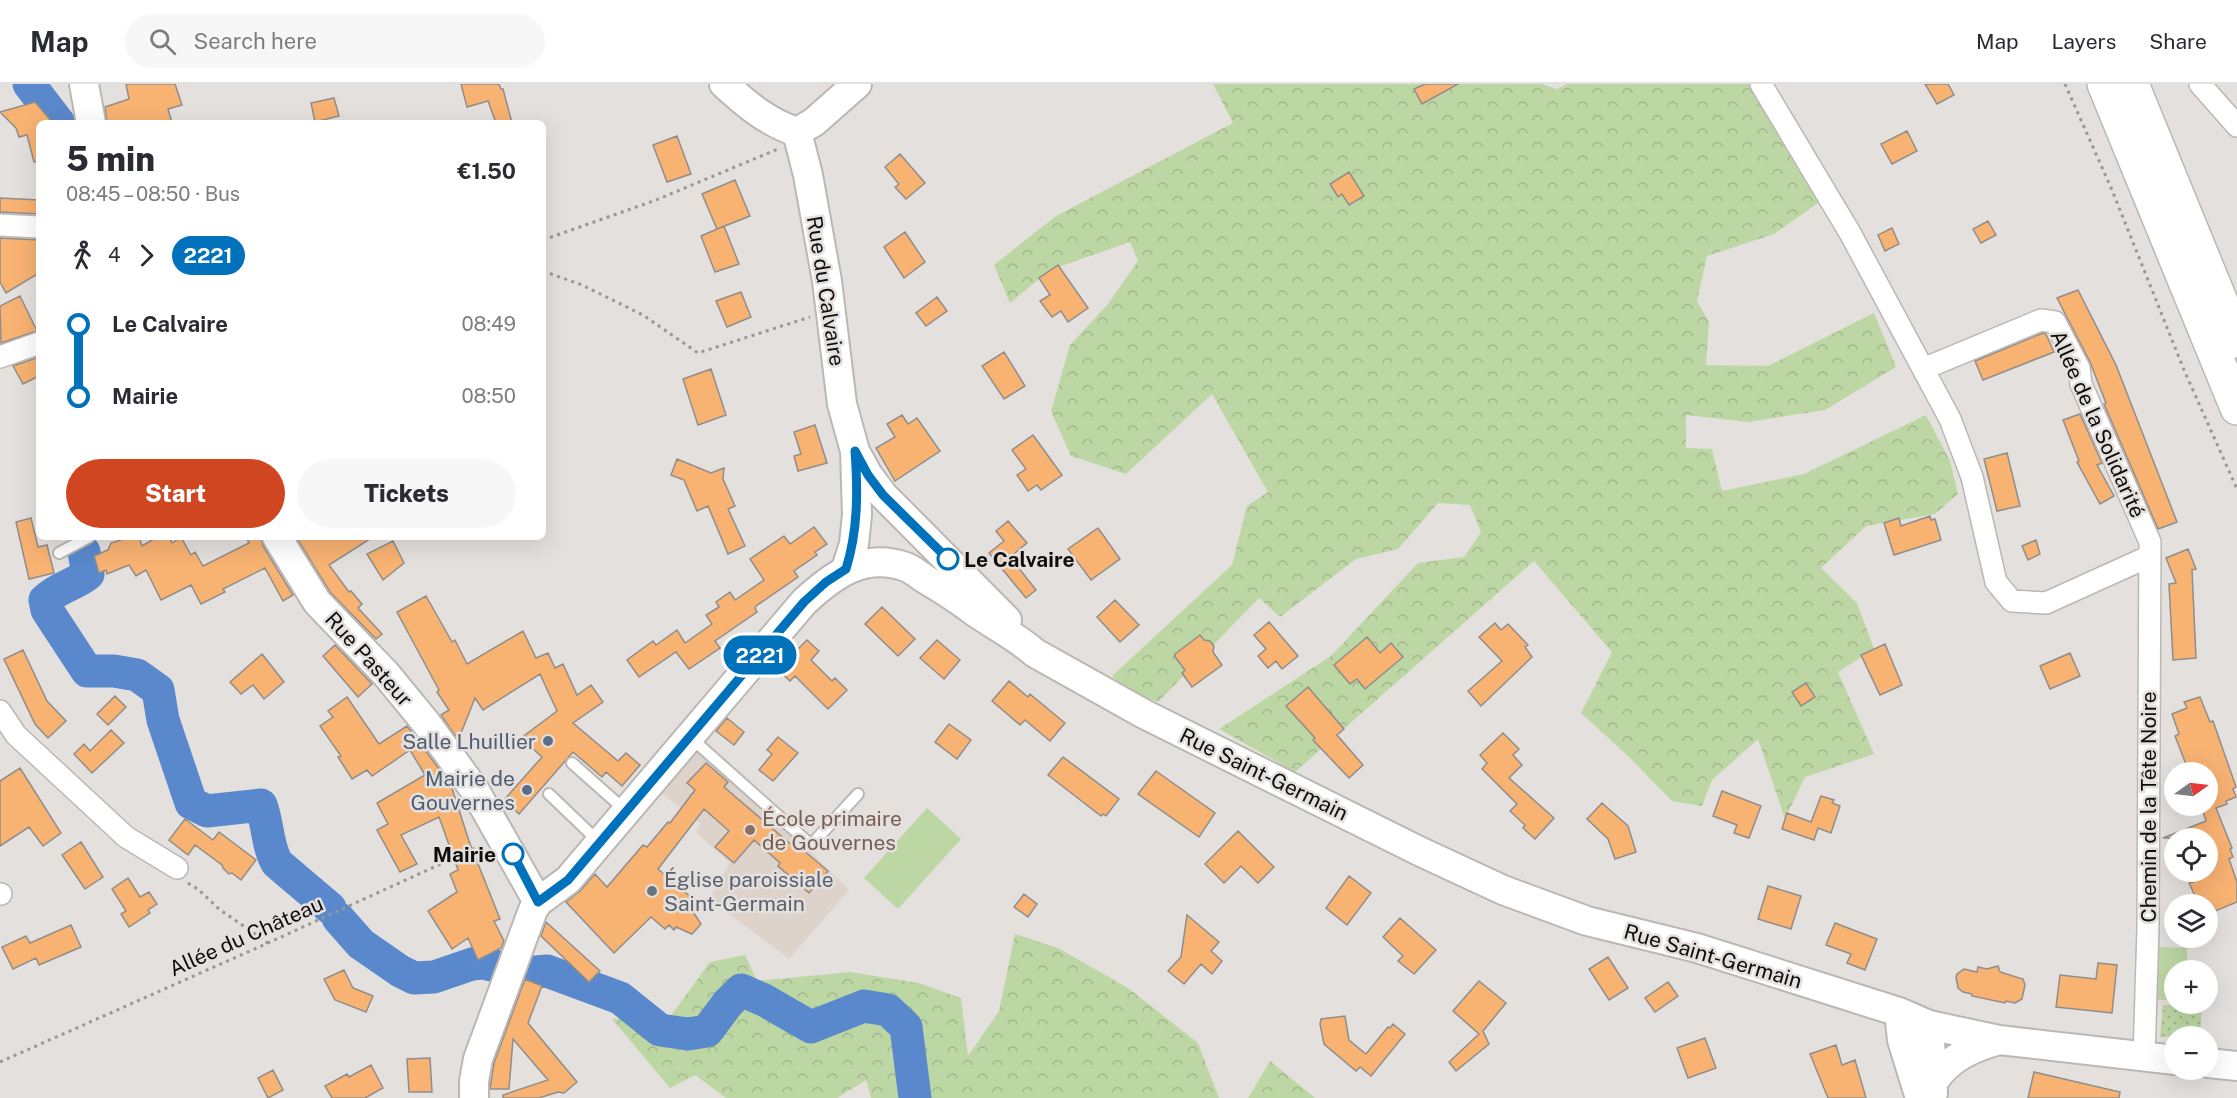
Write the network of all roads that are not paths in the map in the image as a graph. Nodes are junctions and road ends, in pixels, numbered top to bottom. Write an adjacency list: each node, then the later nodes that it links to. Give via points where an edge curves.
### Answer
1 (84, 84): 8 (street)
2 (724, 84): 10 (street, via 750,109)
3 (857, 84): 10 (street)
4 (1761, 84): 16 (street, via 1850,233)
5 (2104, 84): 17 (highway)
6 (2132, 84): 13 (highway)
7 (2200, 84): 9 (street)
8 (90, 120)
9 (2237, 126)
10 (798, 136): 18 (street, Rue du Calvaire, via 831,310 842,404)
11 (0, 225): 12 (street)
12 (36, 227)
13 (2237, 341)
14 (36, 344): 15 (street)
15 (0, 357)
16 (1923, 369): 22 (street, Allée de la Solidarité, via 2041,320 2055,322 2079,368 2081,384 2135,505 2150,542); 22 (street, via 1950,419 1972,477 1996,582 2012,602 2046,603)
17 (2237, 408)
18 (855, 451): 23 (street, Rue du Calvaire, via 857,515); 24 (street, Rue du Calvaire, via 883,495 992,603)
19 (83, 540): 21 (lane)
20 (278, 540): 33 (street, Rue Pasteur, via 317,602 386,674 474,789)
21 (59, 553)
22 (2150, 556): 37 (street, Chemin de la Tête Noire)
23 (846, 569): 24 (street, Rue Saint-Germain, via 876,562 906,567); 26 (street, Rue Saint-Germain, via 804,602)
24 (1022, 642): 34 (street, Rue Saint-Germain, via 1144,714 1503,890 1587,921 1697,948)
25 (0, 711): 32 (street, via 16,735 126,837)
26 (690, 737): 29 (lane, via 812,845); 30 (street, Rue Saint-Germain)
27 (572, 763): 30 (lane)
28 (549, 794): 31 (lane)
29 (858, 794)
30 (627, 812): 31 (street, Rue Saint-Germain)
31 (600, 843): 33 (street, Rue Saint-Germain, via 568,880)
32 (177, 868)
33 (538, 902): 42 (street, via 478,1059)
34 (1899, 1012): 35 (street, Rue Saint-Germain); 41 (street, via 1902,1040)
35 (1929, 1025): 36 (street, Rue Saint-Germain); 41 (street)
36 (1999, 1040): 37 (street, Rue Saint-Germain); 41 (street, via 1957,1057 1941,1070)
37 (2144, 1058): 38 (street, Rue Saint-Germain)
38 (2164, 1059)
39 (2218, 1064): 40 (street)
40 (2237, 1066)
41 (1929, 1092)
42 (474, 1098)

